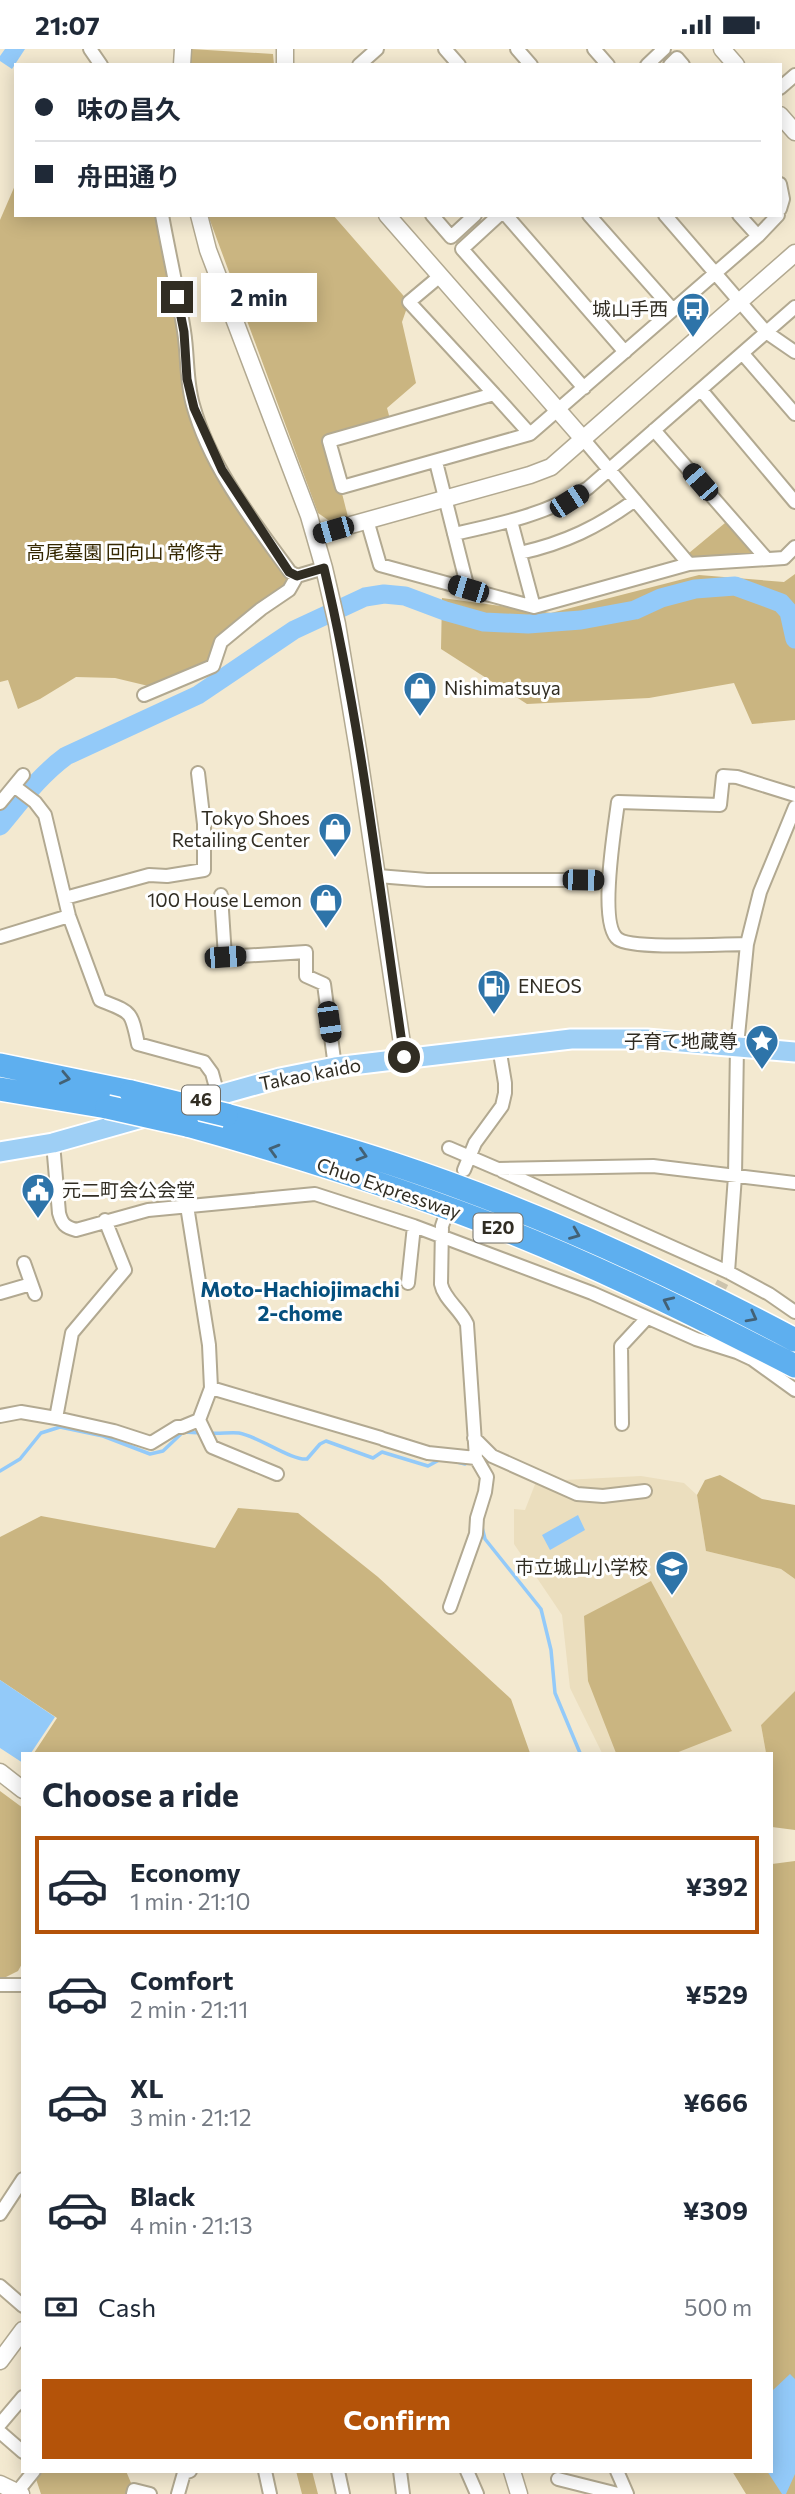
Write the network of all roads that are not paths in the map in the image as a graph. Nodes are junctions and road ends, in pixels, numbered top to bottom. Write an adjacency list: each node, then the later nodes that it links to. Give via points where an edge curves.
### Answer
1 (445, 49): 6 (street)
2 (517, 49): 7 (street)
3 (594, 49): 8 (street)
4 (664, 49): 9 (street)
5 (722, 49): 10 (street)
6 (456, 63)
7 (529, 63)
8 (606, 63)
9 (649, 63)
10 (734, 63)
11 (782, 117): 12 (street)
12 (795, 132)
13 (162, 217): 57 (street, via 194,408 222,470 289,572)
14 (200, 217): 51 (street)
15 (389, 217): 27 (street)
16 (434, 217): 17 (street, via 451,237)
17 (473, 217)
18 (497, 217): 35 (street, via 462,249)
19 (508, 217): 32 (street)
20 (591, 217): 30 (street)
21 (667, 217): 26 (street)
22 (741, 217): 24 (street)
23 (776, 217): 24 (street)
24 (758, 236): 26 (street)
25 (795, 253): 28 (street)
26 (716, 273): 28 (street); 30 (street)
27 (440, 276): 37 (street, via 409,302); 38 (street)
28 (740, 303): 31 (street); 42 (street)
29 (795, 307): 31 (street)
30 (673, 310): 32 (street)
31 (766, 332): 33 (street); 34 (street)
32 (625, 352): 35 (street)
33 (795, 352)
34 (743, 354): 36 (street); 39 (street)
35 (584, 388): 38 (street)
36 (701, 390): 40 (street); 47 (street)
37 (494, 394): 41 (street); 43 (street, via 329,441 342,488)
38 (558, 411): 41 (street); 42 (street)
39 (795, 414)
40 (654, 430): 44 (street); 54 (street)
41 (530, 434): 43 (street)
42 (583, 440): 44 (street); 45 (street, via 541,471)
43 (436, 462): 45 (street)
44 (608, 469): 46 (street); 49 (street, via 569,501)
45 (445, 498): 48 (street); 50 (street)
46 (635, 500): 53 (street, via 583,534); 55 (street)
47 (795, 502)
48 (367, 520): 51 (street); 58 (street, via 380,565)
49 (511, 521): 50 (street); 53 (street)
50 (454, 534): 58 (street)
51 (315, 535): 56 (street)
52 (795, 547): 54 (street, via 783,558)
53 (520, 553): 59 (street)
54 (765, 557): 55 (street)
55 (689, 564): 59 (street)
56 (324, 568): 57 (street); 67 (street)
57 (297, 576): 60 (street, via 289,590 221,642 213,666)
58 (468, 589): 59 (street)
59 (534, 607)
60 (145, 695)
61 (198, 773): 70 (street, via 204,870 149,875)
62 (23, 775): 63 (street)
63 (10, 789): 65 (street); 70 (street, via 35,802 46,815)
64 (795, 795): 68 (street, via 723,776 719,805 618,802)
65 (0, 803)
66 (795, 807): 73 (street, via 760,892)
67 (378, 876): 68 (street); 77 (street)
68 (608, 880): 73 (street, via 610,926 619,940 663,945)
69 (221, 895): 79 (street, via 225,957 306,951 306,977 324,984)
70 (65, 898): 71 (street)
71 (69, 916): 72 (street); 81 (street, via 100,1000 127,1011 138,1044 204,1062)
72 (0, 937)
73 (747, 944): 75 (street)
74 (499, 1047): 75 (main road, Takao kaido / 46, via 571,1039 646,1039); 77 (main road, Takao kaido / 46); 85 (street, via 505,1093 502,1106)
75 (737, 1047): 76 (main road, Takao kaido / 46); 88 (street)
76 (795, 1052)
77 (404, 1057): 79 (main road, Takao kaido / 46)
78 (0, 1065): 81 (highway, Chuo Expressway / E20, one-way to 81, bridge)
79 (335, 1067): 81 (main road, Takao kaido / 46, via 280,1078)
80 (0, 1089): 102 (highway, Chuo Expressway / E20, one-way to 80, bridge, via 587,1265 457,1211 187,1125)
81 (222, 1105): 82 (main road, Takao kaido / 46); 101 (highway, Chuo Expressway / E20, one-way to 101, via 493,1200 593,1241)
82 (53, 1143): 84 (main road, Takao kaido / 46); 92 (street, via 61,1222 76,1230)
83 (449, 1148): 85 (street)
84 (0, 1152)
85 (469, 1157): 86 (street); 87 (street)
86 (498, 1169): 88 (street, via 653,1167); 96 (street)
87 (464, 1170)
88 (735, 1176): 89 (street); 96 (street)
89 (795, 1182)
90 (187, 1206): 92 (street); 93 (street, via 315,1193); 103 (street, via 204,1303)
91 (445, 1217): 94 (street)
92 (105, 1220): 106 (street, via 125,1270 72,1333)
93 (414, 1226): 94 (street); 97 (street)
94 (443, 1238): 100 (street); 109 (street, via 442,1291 467,1324)
95 (24, 1263): 98 (street, via 33,1289)
96 (728, 1272): 99 (street)
97 (408, 1283)
98 (0, 1293)
99 (795, 1312)
100 (647, 1318): 104 (street, via 698,1333 752,1359); 107 (street, via 621,1346)
101 (795, 1340)
102 (795, 1366)
103 (211, 1388): 108 (street); 110 (street, via 428,1453)
104 (795, 1390)
105 (0, 1416): 106 (street, via 21,1412)
106 (56, 1418): 108 (street, via 150,1443 177,1427)
107 (622, 1424)
108 (204, 1429): 111 (street, via 212,1447)
109 (474, 1438): 110 (street); 112 (street, via 492,1456 577,1494)
110 (476, 1458): 113 (street, via 487,1477 485,1493 477,1534)
111 (277, 1474)
112 (645, 1491)
113 (450, 1607)
114 (0, 1772): 115 (street)
115 (21, 1788)
116 (0, 1985): 117 (street)
117 (21, 1985)
118 (21, 2182): 119 (street)
119 (0, 2214)
120 (0, 2286): 121 (street)
121 (21, 2304)
122 (21, 2333): 123 (street)
123 (1, 2358)
124 (21, 2399): 125 (street)
125 (0, 2424)
126 (0, 2432): 127 (street)
127 (21, 2450)
128 (32, 2473): 137 (street)
129 (184, 2473): 140 (street)
130 (266, 2473): 141 (street)
131 (338, 2473): 142 (street)
132 (400, 2473): 143 (street)
133 (468, 2473): 144 (street)
134 (513, 2473): 145 (street)
135 (618, 2473): 148 (street)
136 (557, 2475): 146 (street); 147 (street)
137 (11, 2491)
138 (133, 2494): 139 (street, via 134,2490)
139 (150, 2494)
140 (178, 2494)
141 (271, 2494)
142 (343, 2494)
143 (403, 2494)
144 (477, 2494)
145 (519, 2494)
146 (561, 2494)
147 (618, 2494)
148 (627, 2494)

